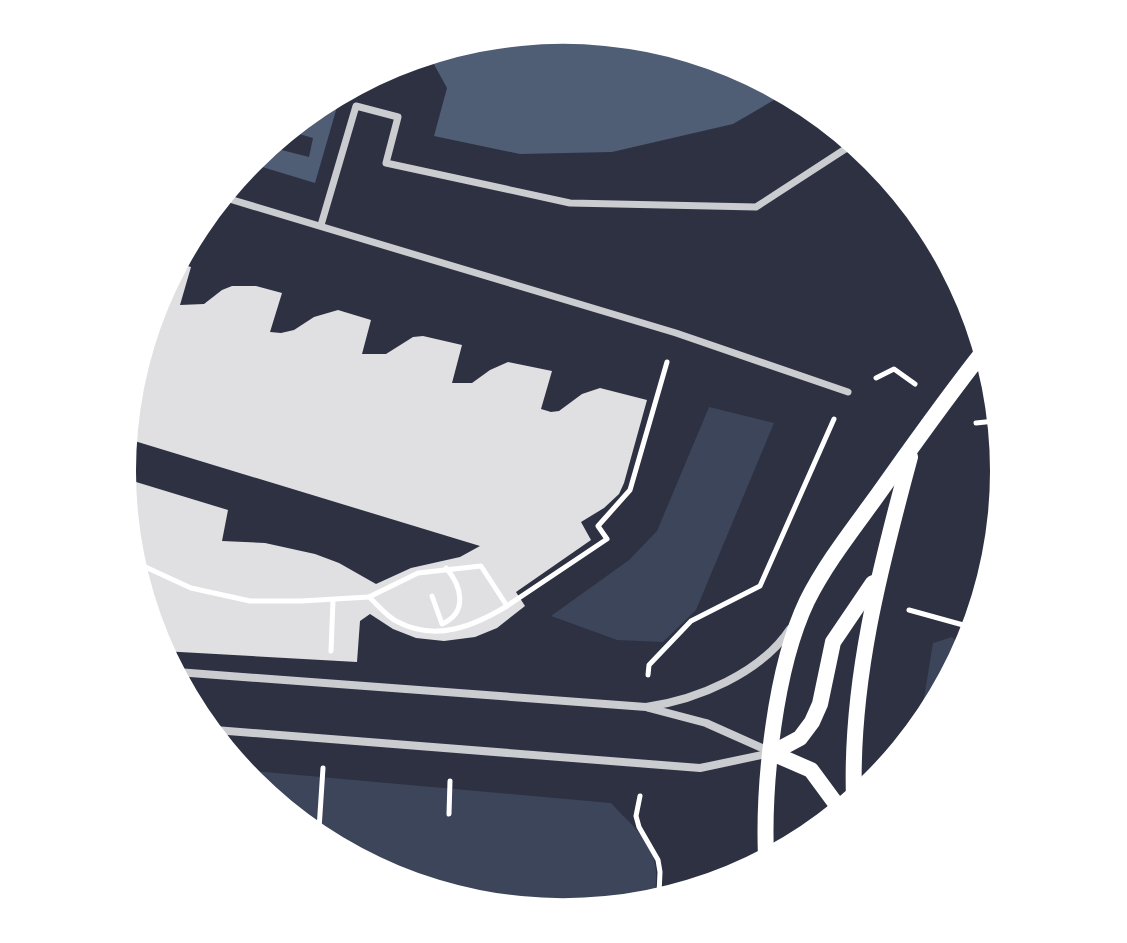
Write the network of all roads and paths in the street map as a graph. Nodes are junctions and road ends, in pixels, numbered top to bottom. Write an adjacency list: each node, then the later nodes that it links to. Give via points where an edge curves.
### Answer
1 (844, 150): 3 (street, via 756,207 570,203 386,163 398,117 356,106)
2 (233, 200): 3 (street)
3 (321, 225): 4 (street)
4 (676, 333): 6 (street); 16 (path, via 630,490 598,526 607,539)
5 (976, 361): 7 (main road)
6 (848, 392): 7 (path, via 894,369); 20 (path, via 760,586 691,621)
7 (942, 404): 8 (main road)
8 (914, 444): 11 (main road); 15 (main road)
9 (147, 568): 14 (path, via 191,588 250,601)
10 (446, 568): 12 (path, via 461,598 449,621 442,624); 13 (path, via 418,573); 16 (path, via 481,566)
11 (880, 570): 24 (main road, via 833,642 812,722 800,738); 26 (main road, via 858,707)
12 (432, 596)
13 (369, 597): 14 (path); 16 (path, via 396,621 438,632 481,622)
14 (333, 600): 19 (path)
15 (807, 601): 22 (street, via 784,639 762,659 708,692); 24 (main road, via 787,657)
16 (507, 606)
17 (909, 610): 18 (path)
18 (962, 625)
19 (332, 643)
20 (649, 665)
21 (186, 673): 22 (street)
22 (646, 707): 24 (street, via 706,723)
23 (223, 731): 24 (street, via 700,768)
24 (772, 753): 27 (main road, via 811,770); 30 (main road)
25 (450, 781): 28 (path)
26 (855, 784)
27 (835, 802)
28 (449, 814)
29 (636, 816): 31 (path, via 658,860)
30 (766, 848)
31 (659, 888)

